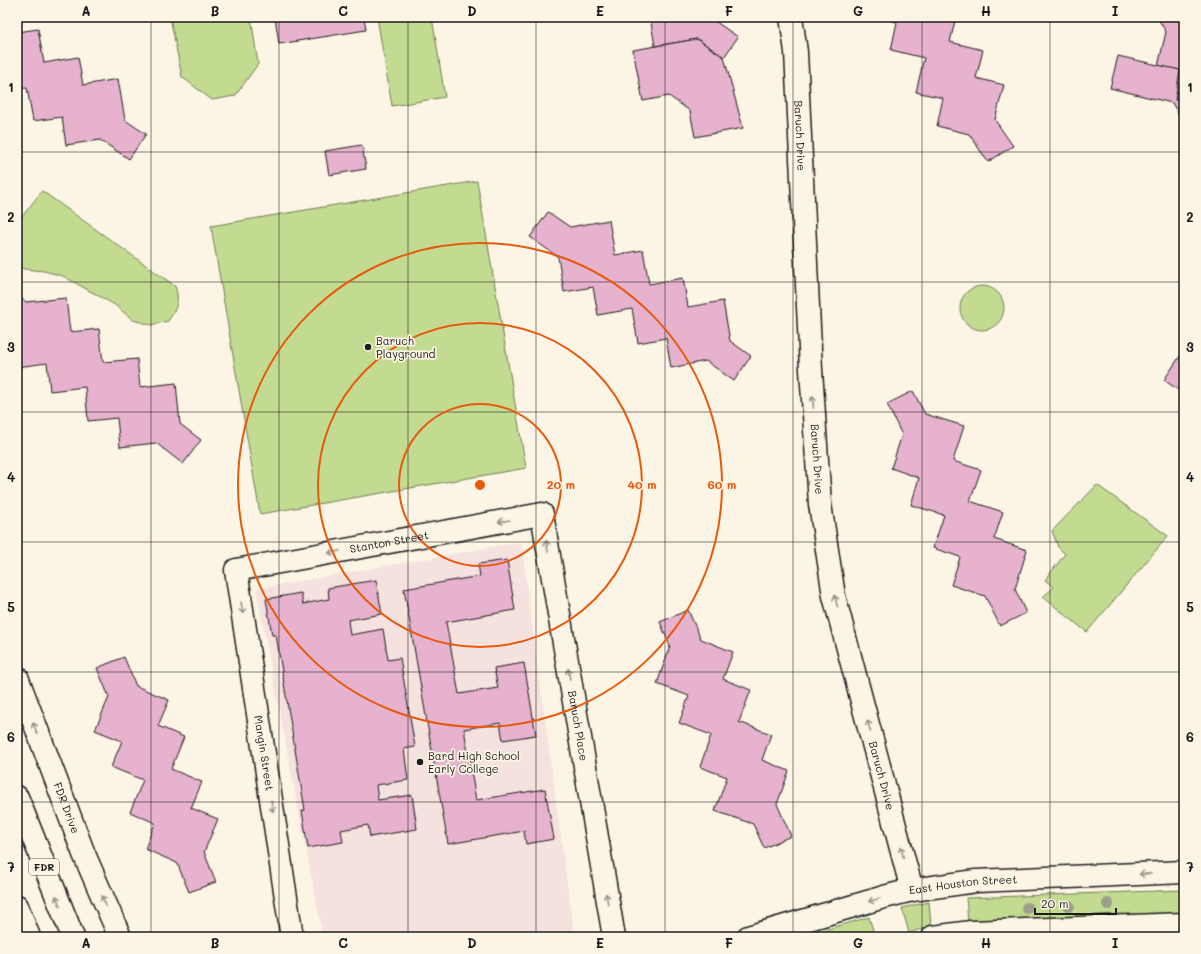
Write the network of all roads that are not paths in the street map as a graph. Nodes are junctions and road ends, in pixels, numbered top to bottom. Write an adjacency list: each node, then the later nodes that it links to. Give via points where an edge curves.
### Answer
1 (791, 17): 7 (main road, Baruch Drive, one-way to 1, via 834,596 820,504 796,52)
2 (542, 514): 3 (main road, Stanton Street, one-way to 3); 14 (main road, Baruch Place, one-way to 2)
3 (236, 570): 13 (main road, Mangin Street, one-way to 13)
4 (17, 677): 12 (main road, FDR Drive, one-way to 4, via 84,854)
5 (17, 797): 11 (main road, FDR, one-way to 5)
6 (1184, 872): 7 (main road, East Houston Street, one-way to 7, via 976,881)
7 (912, 890): 15 (main road, East Houston Street, one-way to 15)
8 (17, 906): 10 (main road)
9 (1184, 924): 16 (main road, via 971,932)
10 (30, 937)
11 (73, 937)
12 (120, 937)
13 (292, 937)
14 (614, 937)
15 (748, 937)
16 (933, 937)

